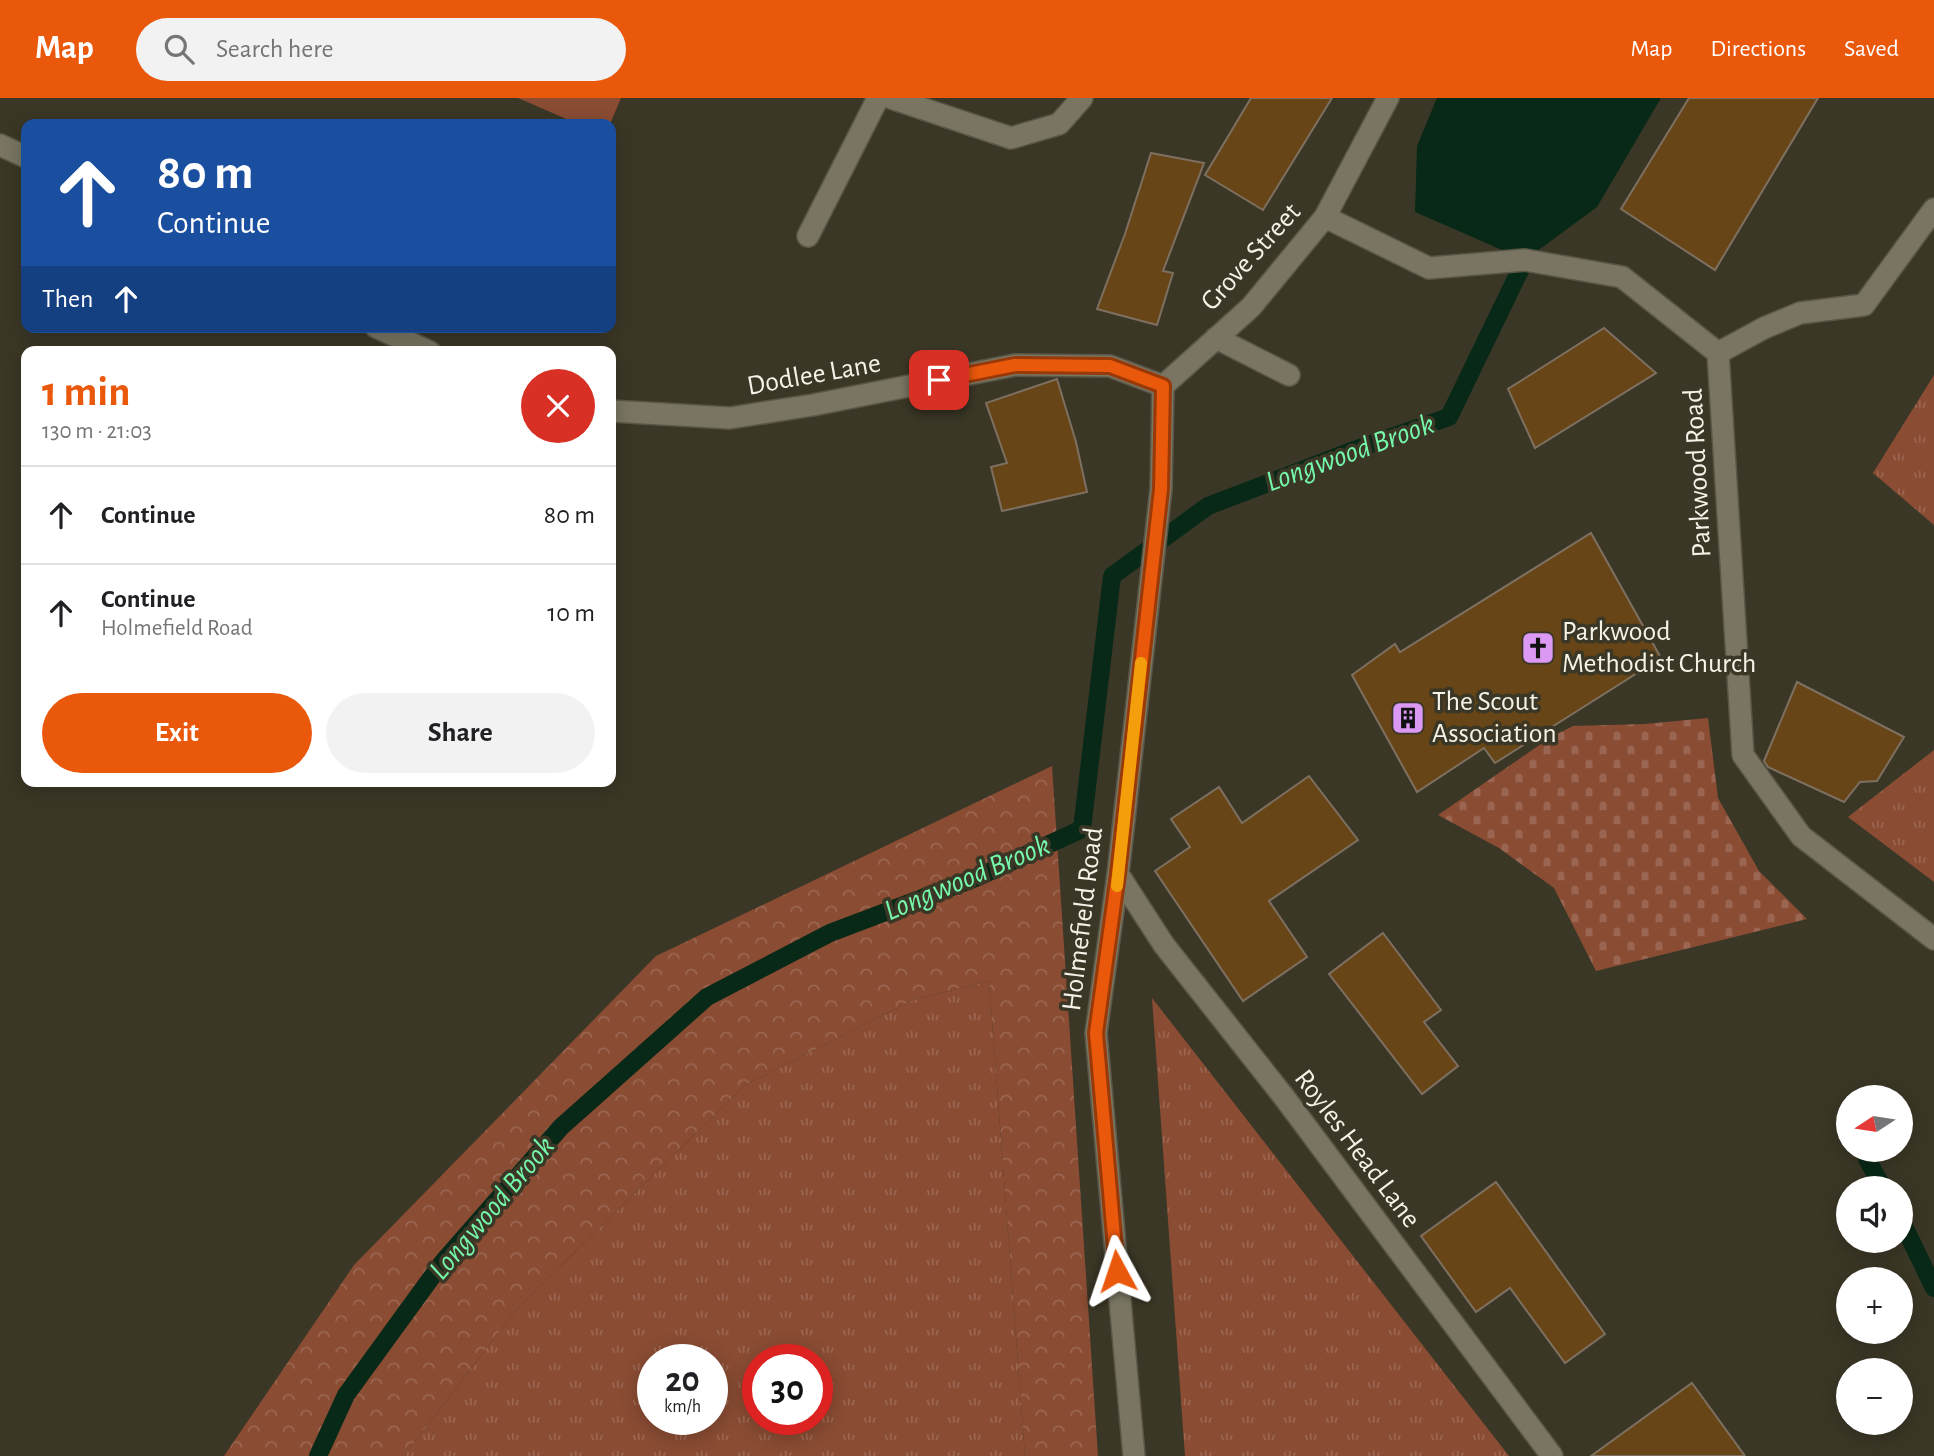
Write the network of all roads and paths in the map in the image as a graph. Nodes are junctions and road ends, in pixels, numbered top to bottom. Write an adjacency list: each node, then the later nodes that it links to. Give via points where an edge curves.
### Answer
1 (878, 98): 9 (street)
2 (891, 98): 3 (street, via 1011,138 1059,124)
3 (1082, 98)
4 (1388, 98): 8 (street, Grove Street)
5 (0, 145): 6 (street)
6 (21, 155)
7 (1934, 209): 13 (street, via 1864,305 1800,313)
8 (1325, 217): 11 (street, Grove Street, via 1251,307); 13 (street, Parkwood Road, via 1429,268 1525,260 1622,277)
9 (808, 236)
10 (389, 333): 12 (street)
11 (1216, 338): 14 (street); 15 (street, Grove Street)
12 (417, 346)
13 (1718, 353): 18 (street, Parkwood Road, via 1743,755 1801,836)
14 (1289, 375)
15 (1163, 386): 16 (street, Dodlee Lane, via 1110,366 1015,365 730,418); 17 (street, Holmefield Road, via 1161,489)
16 (616, 411)
17 (1118, 874): 19 (street, Holmefield Road, via 1096,1033); 20 (street, Royles Head Lane, via 1164,945)
18 (1934, 939)
19 (1134, 1456)
20 (1552, 1456)

